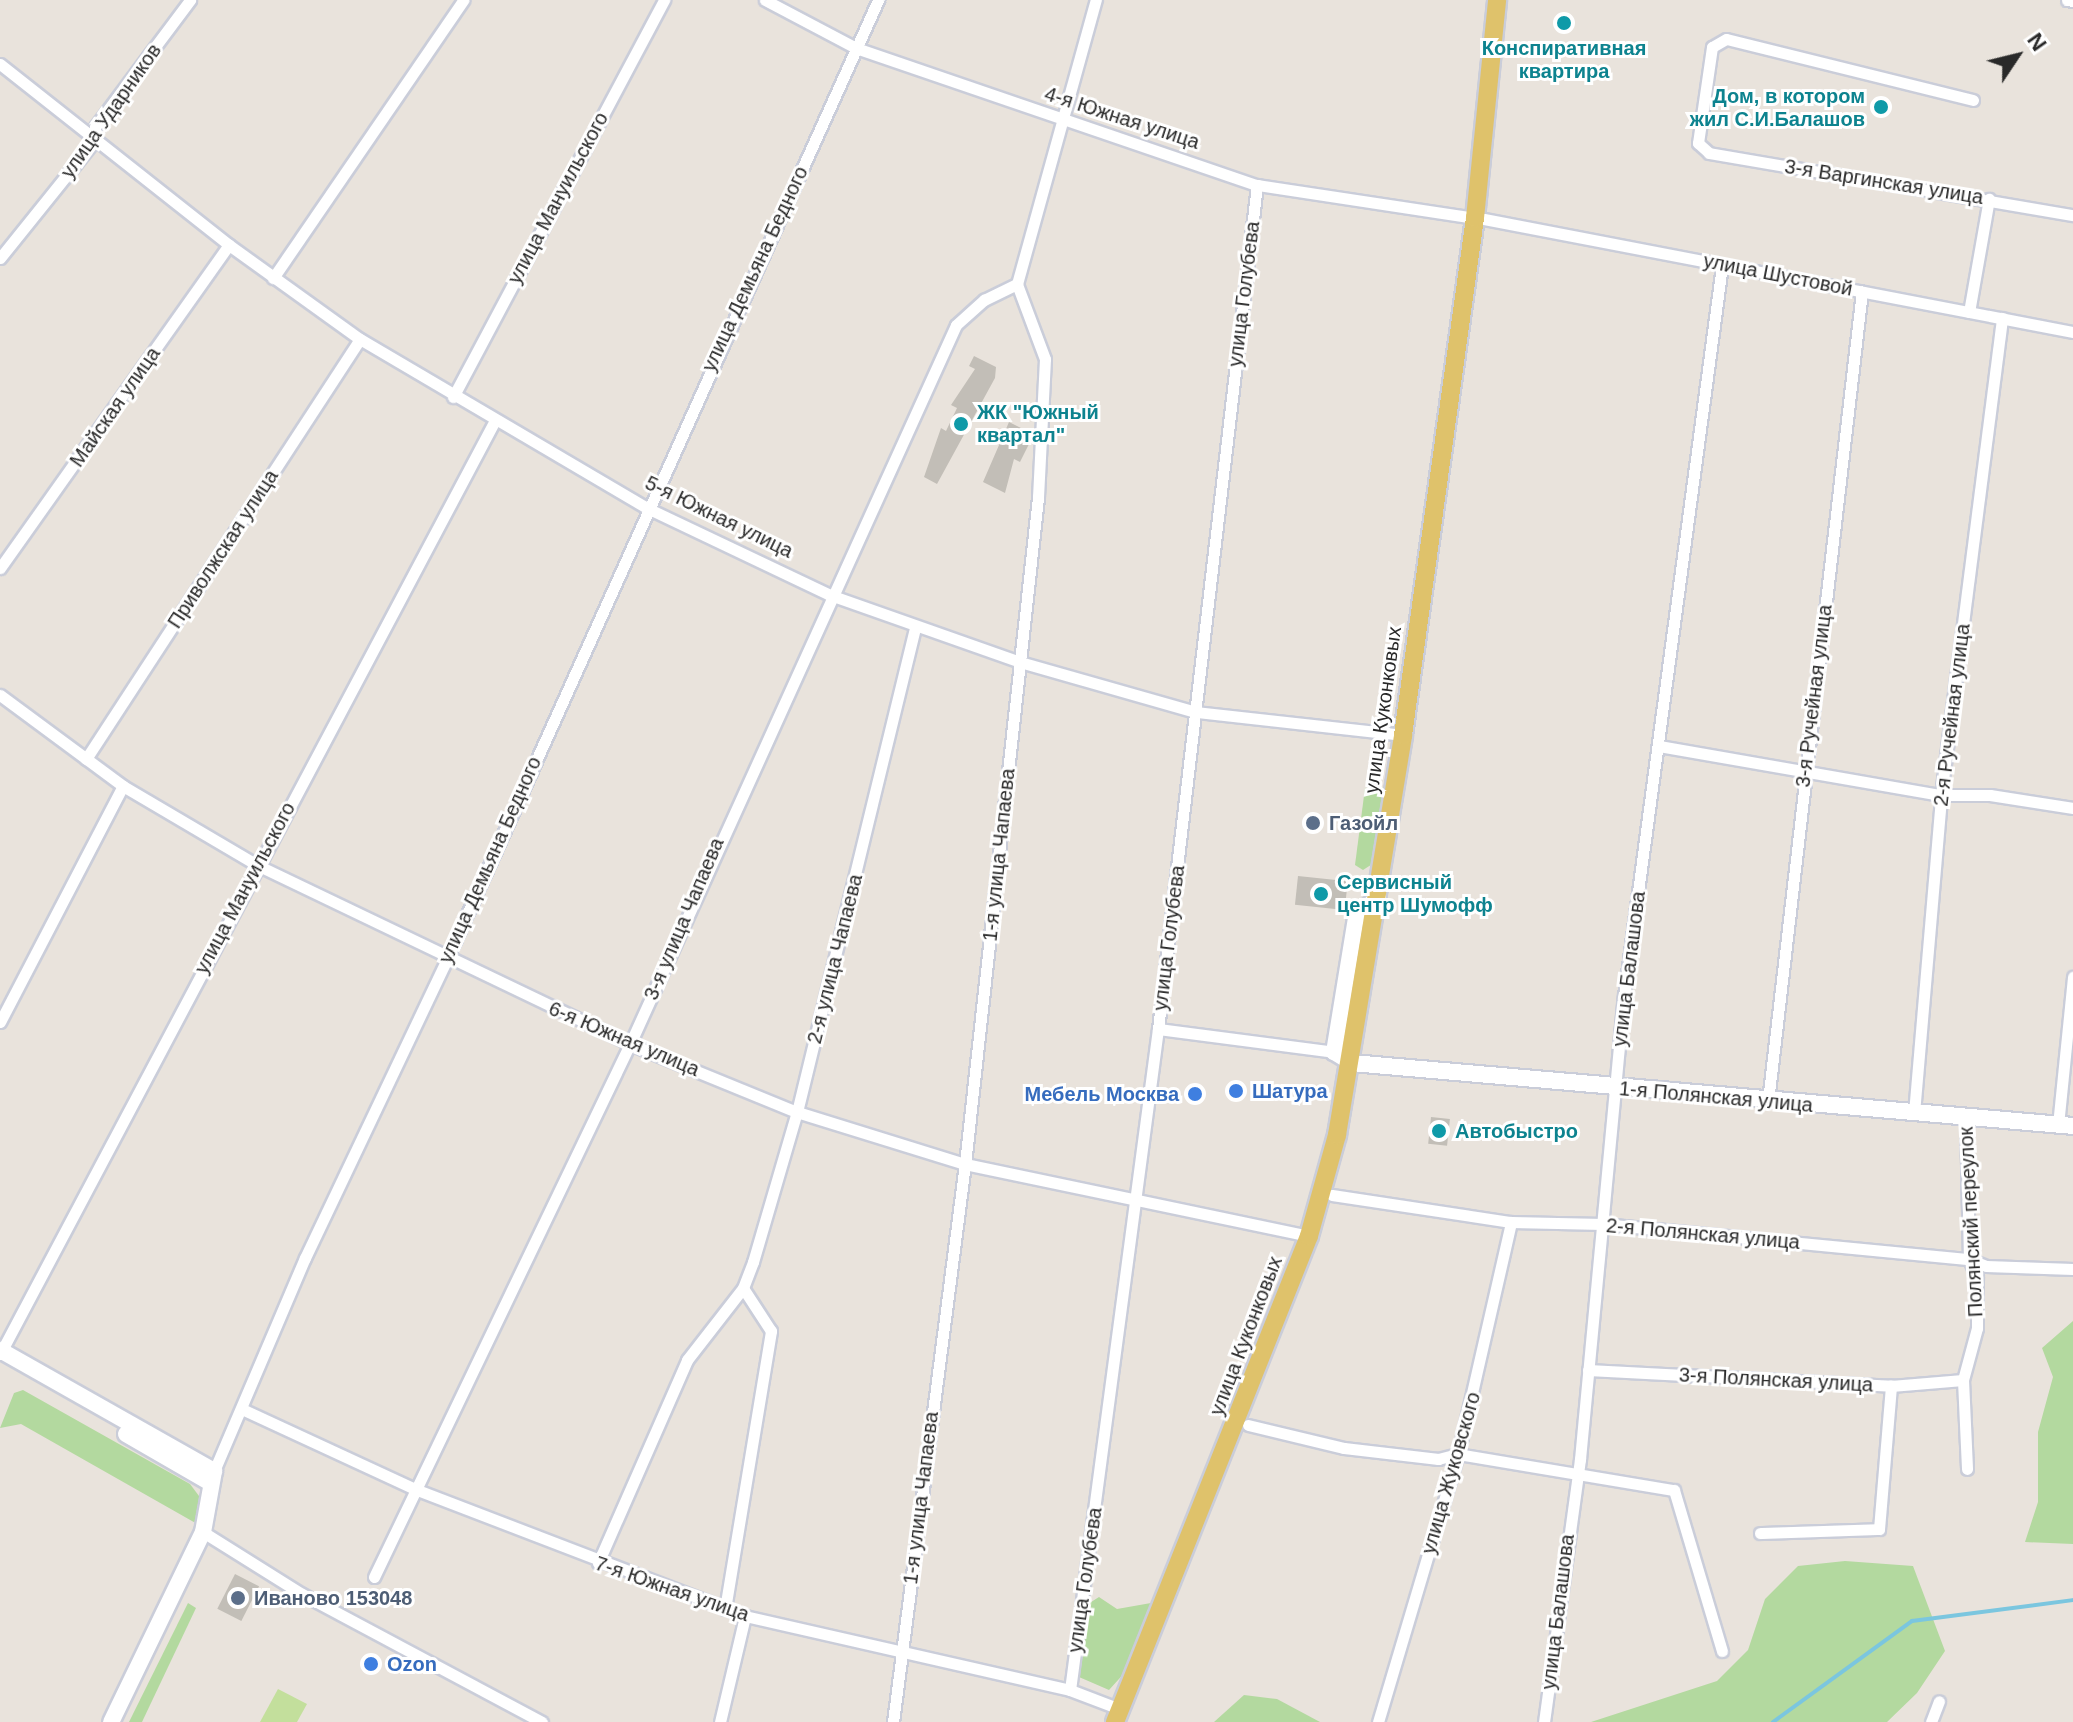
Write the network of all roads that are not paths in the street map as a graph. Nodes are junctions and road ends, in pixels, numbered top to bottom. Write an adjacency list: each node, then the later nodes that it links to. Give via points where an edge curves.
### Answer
1 (190, 0): 15 (street, улица Ударников, via 95,127)
2 (463, 0): 23 (street)
3 (664, 0): 30 (street, улица Мануильского)
4 (765, 0): 11 (street, 4-я Южная улица)
5 (878, 0): 11 (street, улица Демьяна Бедного)
6 (1096, 0): 14 (street)
7 (1497, 0): 19 (main road, улица Куконковых)
8 (1506, 0): 19 (main road, улица Куконковых)
9 (2067, 0): 10 (street)
10 (2073, 1)
11 (856, 48): 14 (street, 4-я Южная улица); 32 (street, улица Демьяна Бедного)
12 (0, 64): 15 (street, 5-я Южная улица)
13 (1973, 100): 17 (street, 3-я Варгинская улица, via 1726,39 1712,47 1698,143 1709,153)
14 (1062, 123): 16 (street, 4-я Южная улица); 24 (street)
15 (95, 140): 20 (street, 5-я Южная улица); 21 (street, улица Ударников)
16 (1257, 185): 19 (street, 4-я Южная улица); 38 (street, улица Голубева)
17 (1989, 199): 18 (street, 3-я Варгинская улица); 26 (street)
18 (2073, 215)
19 (1479, 218): 22 (street, улица Шустовой); 39 (main road, улица Куконковых)
20 (229, 245): 23 (street, 5-я Южная улица); 33 (street, Майская улица)
21 (0, 258)
22 (1722, 265): 25 (street, улица Шустовой); 40 (street, улица Балашова)
23 (273, 278): 29 (street, 5-я Южная улица)
24 (1017, 284): 34 (street, 3-я улица Чапаева, via 984,300 956,325); 36 (street, 1-я улица Чапаева, via 1045,359)
25 (1862, 291): 26 (street, улица Шустовой); 42 (street, 3-я Ручейная улица)
26 (1969, 312): 27 (street, улица Шустовой)
27 (2002, 318): 28 (street, улица Шустовой); 44 (street, 2-я Ручейная улица)
28 (2073, 332)
29 (360, 339): 30 (street, 5-я Южная улица); 41 (street, Приволжская улица)
30 (453, 397): 31 (street, 5-я Южная улица)
31 (494, 422): 32 (street, 5-я Южная улица); 46 (street, улица Мануильского)
32 (647, 508): 34 (street, 5-я Южная улица); 48 (street, улица Демьяна Бедного)
33 (0, 568)
34 (830, 595): 35 (street, 5-я Южная улица); 52 (street, 3-я улица Чапаева)
35 (915, 627): 36 (street, 5-я Южная улица); 57 (street, 2-я улица Чапаева)
36 (1020, 662): 38 (street, 5-я Южная улица); 61 (street, 1-я улица Чапаева)
37 (0, 695): 41 (street, 6-я Южная улица)
38 (1196, 712): 39 (street, 5-я Южная улица); 51 (street, улица Голубева)
39 (1406, 736): 47 (main road, улица Куконковых); 54 (main road, улица Куконковых)
40 (1659, 746): 42 (street); 55 (street, улица Балашова)
41 (86, 759): 43 (street, 6-я Южная улица)
42 (1804, 774): 44 (street); 56 (street, 3-я Ручейная улица)
43 (123, 786): 46 (street, 6-я Южная улица); 50 (street)
44 (1941, 795): 45 (street, via 1990,795); 58 (street, 2-я Ручейная улица)
45 (2073, 808)
46 (257, 865): 48 (street, 6-я Южная улица); 70 (street, улица Мануильского)
47 (1378, 897): 53 (street, via 1356,918); 54 (main road, улица Куконковых)
48 (446, 961): 52 (street, 6-я Южная улица); 74 (street, улица Демьяна Бедного, via 403,1041)
49 (2073, 977): 60 (street)
50 (0, 1022)
51 (1158, 1029): 53 (street); 63 (street, улица Голубева)
52 (630, 1044): 57 (street, 6-я Южная улица); 80 (street, 3-я улица Чапаева)
53 (1334, 1052): 54 (street)
54 (1356, 1063): 55 (street, 1-я Полянская улица); 62 (main road, улица Куконковых); 66 (main road, улица Куконковых)
55 (1614, 1089): 56 (street, 1-я Полянская улица); 65 (street, улица Балашова)
56 (1768, 1101): 58 (street, 1-я Полянская улица)
57 (797, 1112): 61 (street, 6-я Южная улица); 69 (street, 2-я улица Чапаева)
58 (1914, 1113): 59 (street, 1-я Полянская улица)
59 (1966, 1117): 60 (street, 1-я Полянская улица); 67 (street, Полянский переулок)
60 (2066, 1126)
61 (965, 1164): 63 (street, 6-я Южная улица); 88 (street, 1-я улица Чапаева)
62 (1332, 1195): 64 (street, 2-я Полянская улица); 75 (main road, улица Куконковых)
63 (1135, 1203): 66 (street, 6-я Южная улица); 89 (street, улица Голубева)
64 (1511, 1222): 65 (street, 2-я Полянская улица); 76 (street, улица Жуковского)
65 (1603, 1224): 67 (street, 2-я Полянская улица); 71 (street, улица Балашова)
66 (1309, 1236): 91 (main road, улица Куконковых)
67 (1969, 1259): 68 (street, 2-я Полянская улица, via 1986,1266); 72 (street, Полянский переулок, via 1977,1277 1977,1328)
68 (2073, 1269)
69 (743, 1288): 83 (street, 2-я улица Чапаева, via 687,1360); 85 (street, via 771,1331)
70 (0, 1355): 78 (street)
71 (1588, 1370): 73 (street, 3-я Полянская улица); 79 (street, улица Балашова)
72 (1963, 1380): 73 (street, 3-я Полянская улица); 77 (street, Полянский переулок)
73 (1891, 1386): 82 (street, via 1879,1529)
74 (242, 1409): 78 (street, улица Демьяна Бедного); 80 (street, 7-я Южная улица)
75 (1248, 1425): 76 (street, via 1344,1448 1438,1459); 91 (main road, улица Куконковых)
76 (1458, 1454): 79 (street); 96 (street, улица Жуковского)
77 (1967, 1469)
78 (212, 1477): 81 (street, улица Демьяна Бедного)
79 (1574, 1478): 87 (street, via 1594,1475 1674,1490); 97 (street, улица Балашова)
80 (415, 1489): 83 (street, 7-я Южная улица); 84 (street, 3-я улица Чапаева)
81 (203, 1532): 92 (street, улица Демьяна Бедного); 93 (street, via 302,1594)
82 (1760, 1533)
83 (598, 1563): 85 (street, 7-я Южная улица)
84 (374, 1577)
85 (725, 1609): 86 (street, 7-я Южная улица)
86 (745, 1616): 88 (street, 7-я Южная улица); 94 (street)
87 (1722, 1651)
88 (901, 1653): 89 (street, 7-я Южная улица); 95 (street, 1-я улица Чапаева)
89 (1070, 1690): 91 (street, 7-я Южная улица)
90 (1939, 1701): 98 (street)
91 (1121, 1718)
92 (111, 1722)
93 (542, 1722)
94 (720, 1722)
95 (893, 1722)
96 (1378, 1722)
97 (1544, 1722)
98 (1931, 1722)

